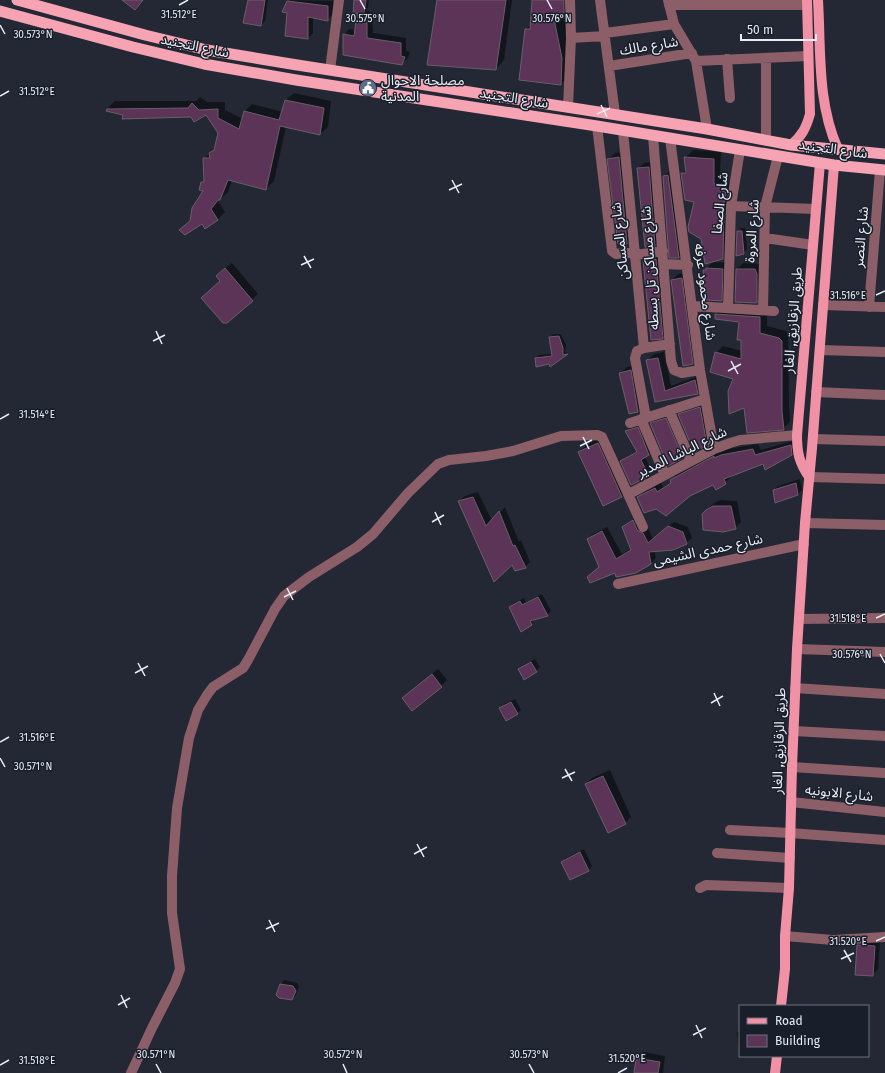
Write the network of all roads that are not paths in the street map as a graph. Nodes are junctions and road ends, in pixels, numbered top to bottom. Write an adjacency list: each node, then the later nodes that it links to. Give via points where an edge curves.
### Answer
1 (18, 0): 22 (highway, شارع التجنيد, via 207,50)
2 (339, 0): 22 (street)
3 (570, 0): 14 (street)
4 (600, 0): 13 (street)
5 (818, 0): 15 (main road)
6 (668, 2): 7 (street); 12 (street)
7 (710, 2): 8 (street)
8 (762, 2): 9 (street)
9 (807, 3): 16 (main road)
10 (0, 6): 20 (highway, via 165,49)
11 (0, 11): 20 (highway, شارع التجنيد)
12 (674, 24): 13 (street); 17 (street)
13 (605, 34): 14 (street); 21 (street)
14 (570, 38): 24 (street)
15 (821, 55): 16 (main road); 33 (main road, via 828,124)
16 (808, 56): 18 (street, شارع مالك); 32 (main road, via 810,114 807,126 800,137)
17 (694, 57): 19 (street, شارع مالك); 21 (street, شارع مالك); 27 (street)
18 (766, 58): 19 (street, شارع مالك); 31 (street)
19 (727, 59): 23 (street)
20 (204, 64): 26 (highway, شارع التجنيد)
21 (609, 66): 25 (street)
22 (330, 70): 24 (highway, شارع التجنيد)
23 (730, 98)
24 (568, 107): 25 (highway, شارع التجنيد)
25 (615, 114): 27 (highway, شارع التجنيد)
26 (597, 126): 28 (highway, شارع التجنيد); 46 (street, via 612,251 616,254)
27 (707, 129): 31 (highway, شارع التجنيد)
28 (623, 131): 29 (highway, شارع التجنيد); 46 (street, شارع المساكن)
29 (653, 136): 30 (highway, شارع التجنيد); 45 (street, شارع مساكن تل بسطه)
30 (670, 138): 34 (highway, شارع التجنيد); 48 (street, شارع محمود عرفه)
31 (766, 141): 32 (highway, شارع التجنيد)
32 (790, 145): 33 (highway, شارع التجنيد)
33 (838, 149): 35 (highway, شارع التجنيد)
34 (740, 150): 36 (highway, شارع التجنيد); 40 (street, شارع الصفا)
35 (885, 154)
36 (778, 156): 37 (highway, شارع التجنيد); 41 (street, شارع المروة)
37 (820, 163): 38 (highway, شارع التجنيد); 42 (main road, طريق الزقازيق, الغار)
38 (834, 165): 39 (highway, شارع التجنيد); 49 (main road, طريق الزقازيق, الغار)
39 (883, 170): 52 (street, شارع النصر)
40 (731, 206): 41 (street); 51 (street, شارع الصفا)
41 (765, 207): 42 (street); 43 (street, شارع المروة)
42 (816, 209): 44 (main road, طريق الزقازيق, الغار)
43 (764, 238): 44 (street); 54 (street, شارع المروة)
44 (813, 244): 67 (main road, طريق الزقازيق, الغار)
45 (663, 251): 46 (street); 47 (street, شارع مساكن تل بسطه)
46 (636, 253): 57 (street, شارع المساكن)
47 (664, 264): 48 (street); 56 (street, شارع مساكن تل بسطه)
48 (688, 265): 50 (street, شارع محمود عرفه)
49 (823, 305): 52 (street); 58 (main road, طريق الزقازيق, الغار)
50 (693, 306): 51 (street); 60 (street, شارع محمود عرفه)
51 (728, 307): 54 (street)
52 (869, 307): 53 (street)
53 (885, 307)
54 (763, 310): 55 (street)
55 (774, 311)
56 (670, 344): 57 (street); 60 (street, شارع مساكن تل بسطه, via 674,370 682,373)
57 (644, 348): 65 (street, via 637,351 635,358)
58 (820, 350): 59 (street); 61 (main road, طريق الزقازيق, الغار)
59 (885, 352)
60 (700, 370): 63 (street, شارع محمود عرفه)
61 (816, 392): 62 (street); 68 (main road, طريق الزقازيق, الغار)
62 (885, 396)
63 (705, 399): 64 (street); 70 (street, شارع محمود عرفه)
64 (669, 410): 65 (street); 71 (street)
65 (644, 419): 66 (street); 72 (street)
66 (630, 423)
67 (797, 435): 70 (street, شارع الباشا المدير, via 740,440); 73 (main road, طريق الزقازيق, الغار, via 800,463)
68 (813, 439): 69 (street); 73 (main road, طريق الزقازيق, الغار)
69 (885, 441)
70 (714, 449): 71 (street, شارع الباشا المدير)
71 (691, 461): 72 (street, شارع الباشا المدير)
72 (665, 475): 75 (street, شارع الباشا المدير)
73 (809, 477): 74 (street); 76 (main road, طريق الزقازيق, الغار)
74 (885, 479)
75 (629, 494): 78 (street); 104 (street, via 605,441 597,435 561,436 513,451 449,460 438,464 368,538 284,596 243,668 213,687 207,695 198,710 189,738 177,808 172,876 172,913 180,969)
76 (805, 523): 77 (street); 79 (main road, طريق الزقازيق, الغار)
77 (885, 526)
78 (643, 527)
79 (804, 544): 80 (street, شارع حمدى الشيمى); 82 (main road, طريق الزقازيق, الغار)
80 (618, 584)
81 (885, 618): 82 (street)
82 (799, 619): 83 (main road, طريق الزقازيق, الغار)
83 (797, 649): 84 (street); 85 (main road, طريق الزقازيق, الغار)
84 (885, 652)
85 (795, 688): 86 (street); 87 (main road, طريق الزقازيق, الغار)
86 (885, 694)
87 (794, 731): 88 (street); 89 (main road, طريق الزقازيق, الغار)
88 (885, 736)
89 (792, 767): 90 (street); 91 (main road, طريق الزقازيق, الغار)
90 (885, 773)
91 (791, 802): 92 (street, شارع الابونيه); 94 (main road, طريق الزقازيق, الغار)
92 (885, 812)
93 (730, 830): 94 (street)
94 (790, 833): 95 (street); 97 (main road, طريق الزقازيق, الغار)
95 (885, 840)
96 (716, 853): 97 (street)
97 (790, 858): 99 (main road, طريق الزقازيق, الغار)
98 (700, 888): 99 (street, via 706,885)
99 (789, 888): 100 (main road, طريق الزقازيق, الغار)
100 (785, 936): 101 (street, via 833,940); 102 (main road, طريق الزقازيق, الغار)
101 (885, 937)
102 (781, 1005)
103 (776, 1057): 105 (main road)
104 (131, 1073)
105 (775, 1073)

